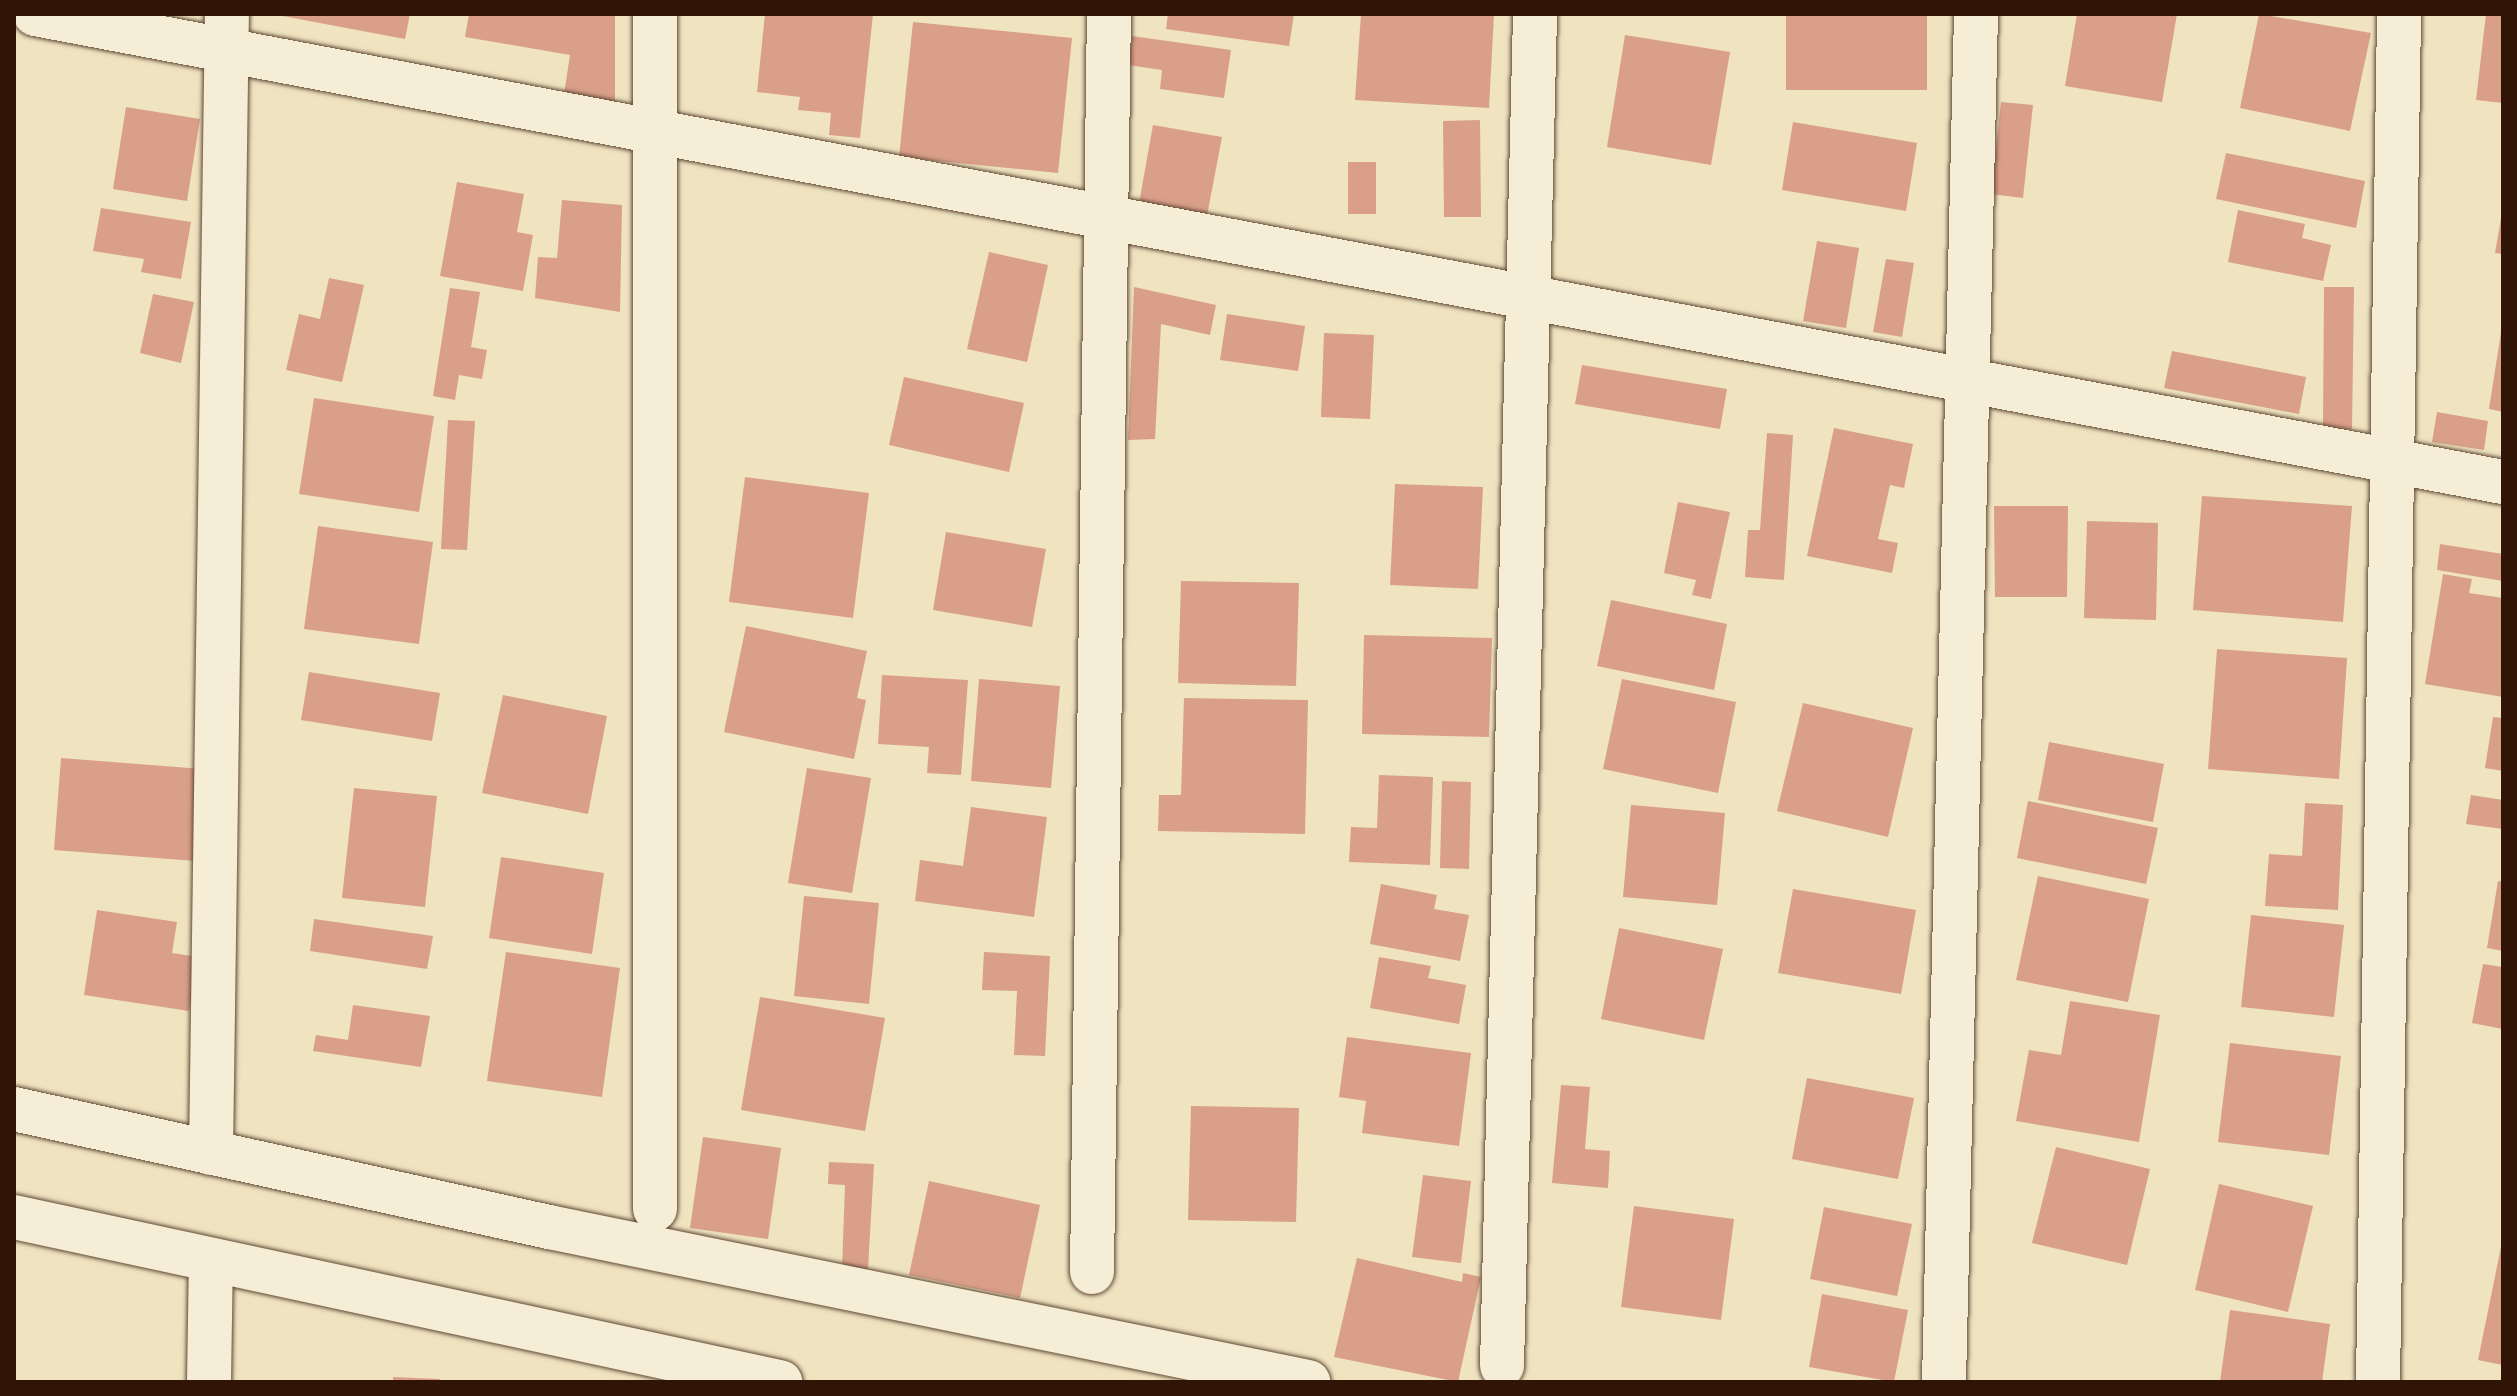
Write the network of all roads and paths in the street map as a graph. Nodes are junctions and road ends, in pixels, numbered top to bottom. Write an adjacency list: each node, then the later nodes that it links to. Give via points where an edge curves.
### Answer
1 (35, 14): 7 (street)
2 (655, 14): 8 (street)
3 (1109, 14): 9 (street)
4 (1535, 14): 10 (street)
5 (1976, 14): 11 (street)
6 (2399, 14): 12 (street)
7 (227, 34): 8 (street); 15 (street)
8 (654, 134): 9 (street); 16 (street)
9 (1106, 221): 10 (street); 19 (street)
10 (1528, 301): 11 (street); 20 (street)
11 (1967, 383): 12 (street); 24 (street)
12 (2392, 462): 13 (street); 25 (street)
13 (2503, 482)
14 (14, 1109): 15 (street)
15 (211, 1153): 23 (street)
16 (655, 1209)
17 (14, 1217): 18 (street)
18 (211, 1260): 21 (street); 22 (street)
19 (1092, 1272)
20 (1502, 1366)
21 (209, 1382)
22 (780, 1382)
23 (1308, 1382)
24 (1944, 1382)
25 (2378, 1382)

